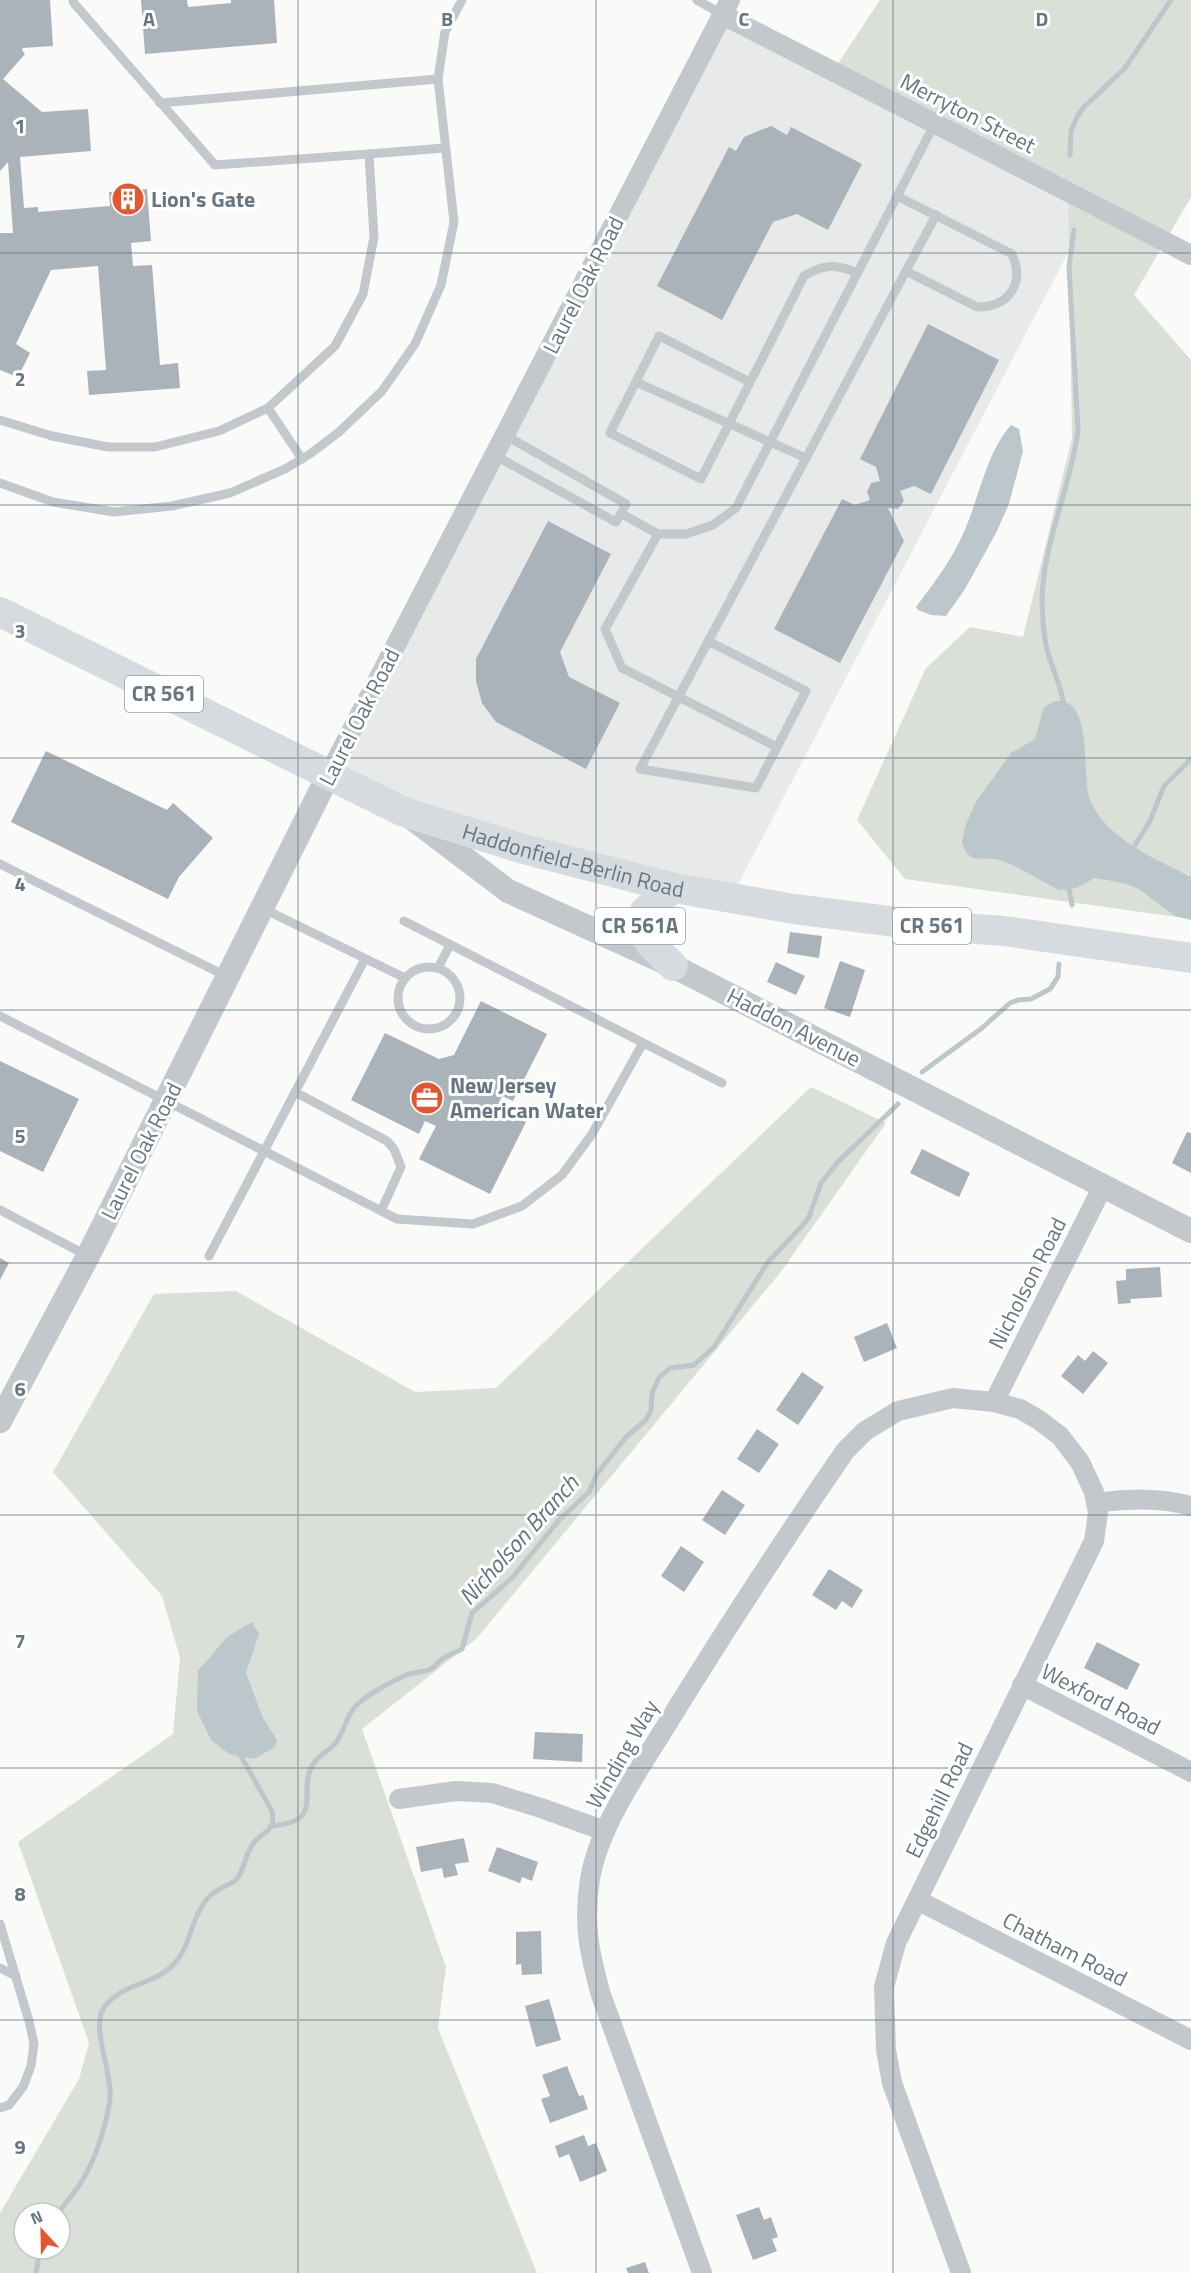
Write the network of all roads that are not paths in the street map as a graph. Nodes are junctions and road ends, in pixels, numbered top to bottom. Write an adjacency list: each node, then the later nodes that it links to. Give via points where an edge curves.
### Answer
1 (462, 0): 5 (lane, via 445,32)
2 (697, 0): 4 (lane)
3 (73, 2): 6 (lane)
4 (727, 7): 7 (street, Merryton Street); 20 (street, Laurel Oak Road)
5 (438, 79): 6 (lane); 8 (lane)
6 (160, 102): 9 (lane, via 215,165)
7 (934, 123): 10 (lane); 12 (street, Merryton Street)
8 (444, 148): 9 (lane); 24 (lane, via 454,222 441,285 415,344 382,391 339,432)
9 (369, 154): 17 (lane, via 374,237 363,294 335,346)
10 (897, 196): 11 (lane); 14 (lane)
11 (936, 215): 13 (lane); 13 (lane, via 1012,254 1017,264 1015,287 999,303 977,307)
12 (1191, 255)
13 (906, 271): 23 (lane)
14 (857, 273): 16 (lane, via 830,265 804,276); 21 (lane)
15 (636, 382): 16 (lane, via 659,336); 19 (lane); 19 (lane, via 610,433 701,479)
16 (750, 382): 19 (lane)
17 (268, 408): 18 (lane, via 219,431 155,447 108,447); 24 (lane)
18 (0, 420)
19 (729, 423): 21 (lane)
20 (505, 435): 22 (street, Laurel Oak Road); 26 (lane, via 626,504)
21 (770, 442): 23 (lane); 27 (lane, via 736,508 713,525 686,534)
22 (494, 455): 26 (lane, via 616,522); 32 (street, Laurel Oak Road)
23 (806, 458): 29 (lane)
24 (302, 459): 25 (lane, via 230,493 172,506 114,512 53,502)
25 (0, 483)
26 (622, 514): 27 (lane)
27 (658, 534): 30 (lane, via 605,629 622,668)
28 (0, 612): 32 (main road, Haddonfield-Berlin Road / CR 561)
29 (708, 641): 30 (lane); 31 (lane, via 806,691)
30 (679, 696): 31 (lane); 31 (lane, via 640,769 756,788)
31 (777, 747)
32 (328, 776): 33 (main road, Haddonfield-Berlin Road / CR 561); 36 (street, Laurel Oak Road)
33 (404, 812): 35 (main road, Haddonfield-Berlin Road / CR 561, via 520,848); 41 (street, Haddon Avenue / CR 561A, via 508,891)
34 (0, 864): 43 (lane)
35 (674, 888): 40 (main road, Haddonfield-Berlin Road / CR 561, via 794,909 1004,931); 41 (main road, CR 561A, via 645,911 640,927)
36 (262, 908): 39 (lane); 43 (street, Laurel Oak Road)
37 (404, 921): 38 (lane)
38 (450, 945): 42 (lane); 46 (lane)
39 (365, 958): 44 (lane); 48 (lane)
40 (1191, 958)
41 (673, 966): 51 (street, Haddon Avenue / CR 561A)
42 (438, 968): 44 (lane, via 420,968); 44 (lane, via 453,978 460,995 456,1013 442,1026 416,1026 402,1013 398,996)
43 (228, 976): 49 (street, Laurel Oak Road)
44 (405, 978)
45 (0, 1016): 49 (lane)
46 (643, 1043): 47 (lane); 53 (lane, via 592,1134 562,1175 522,1206 473,1224 397,1219)
47 (722, 1083)
48 (295, 1092): 50 (lane); 53 (lane, via 387,1141 394,1149 401,1167)
49 (166, 1100): 50 (lane); 55 (street, Laurel Oak Road)
50 (264, 1151): 53 (lane); 56 (lane)
51 (1103, 1186): 54 (street, Haddon Avenue / CR 561A); 57 (street, Nicholson Road)
52 (0, 1210): 55 (lane)
53 (381, 1211)
54 (1191, 1231)
55 (88, 1256): 58 (street, Laurel Oak Road)
56 (209, 1256)
57 (994, 1402): 59 (street, Edgehill Road, via 1020,1409 1060,1436 1080,1462); 64 (street, Winding Way, via 953,1398 898,1411 865,1431 845,1451 727,1627)
58 (3, 1410)
59 (1096, 1503): 60 (street, via 1153,1499); 61 (street, Edgehill Road, via 1094,1541)
60 (1191, 1506)
61 (1022, 1685): 62 (street, Wexford Road); 65 (street, Edgehill Road)
62 (1191, 1772)
63 (399, 1799): 64 (street, via 456,1791 492,1793)
64 (605, 1831): 71 (street, Winding Way, via 590,1877 586,1933 590,1956)
65 (917, 1900): 69 (street, Chatham Road); 72 (street, Edgehill Road, via 896,1943 884,1987 886,2050 892,2083)
66 (0, 1924): 68 (lane)
67 (0, 1968): 68 (lane)
68 (16, 1976): 70 (lane, via 34,2044 32,2066 23,2087)
69 (1191, 2040)
70 (4, 2106)
71 (702, 2273)
72 (961, 2273)

